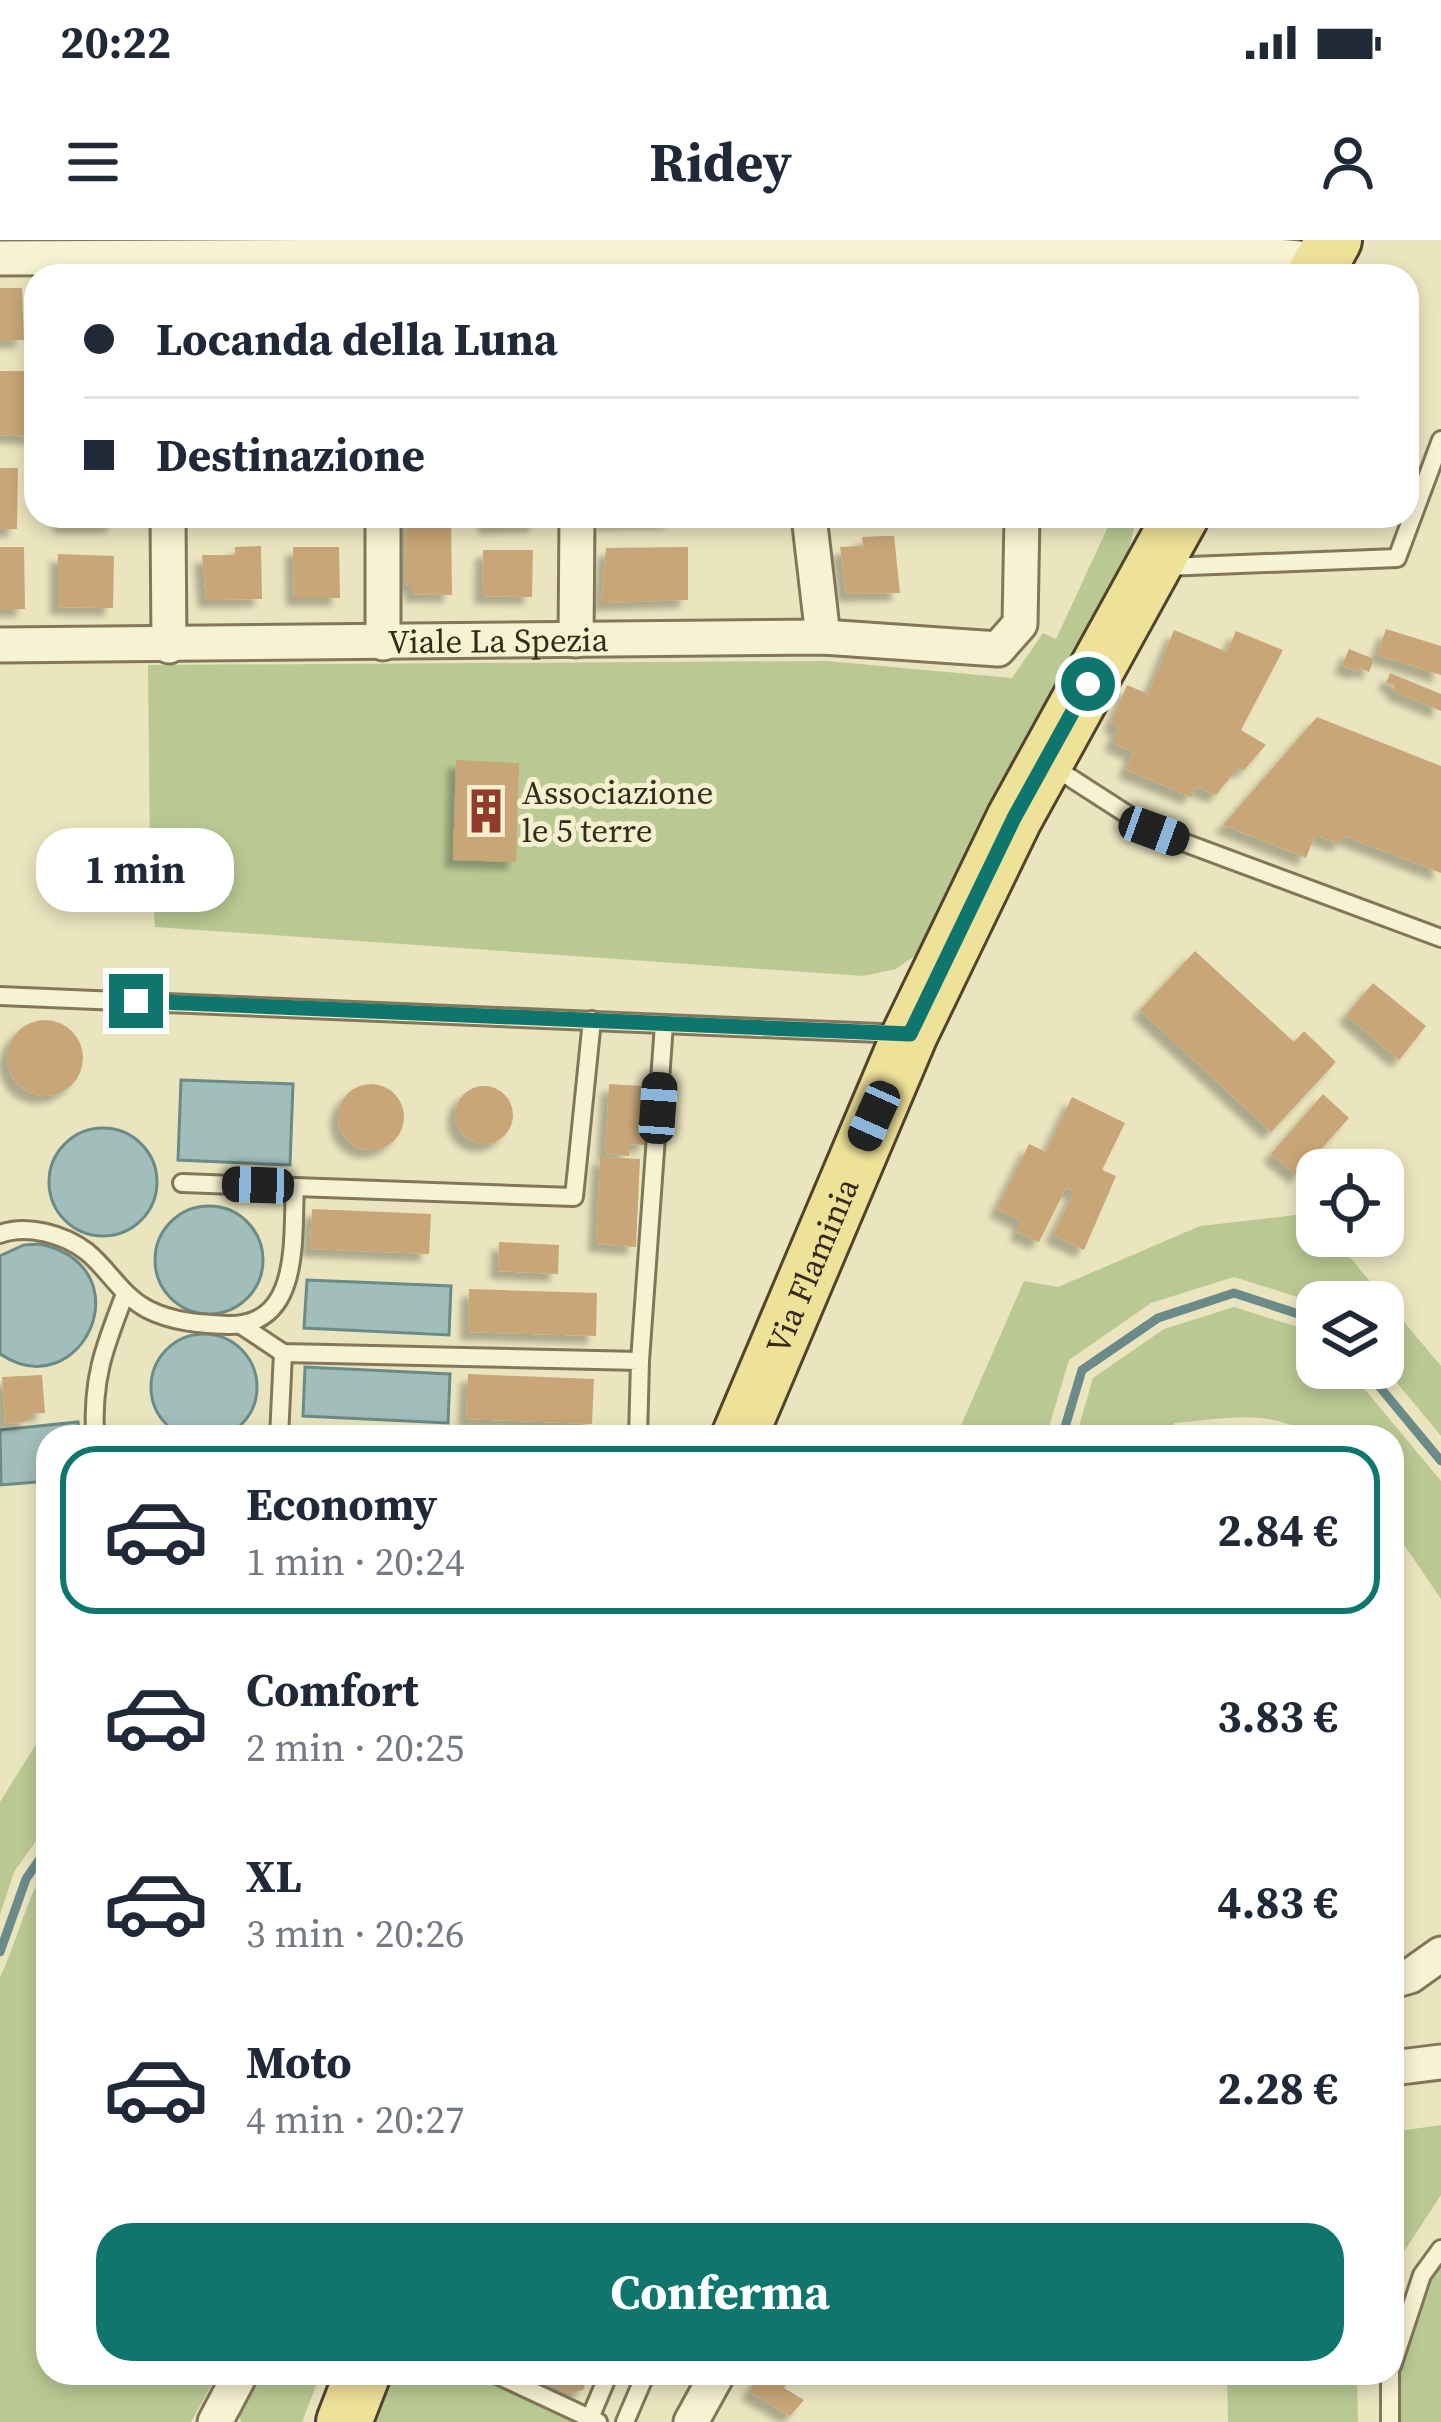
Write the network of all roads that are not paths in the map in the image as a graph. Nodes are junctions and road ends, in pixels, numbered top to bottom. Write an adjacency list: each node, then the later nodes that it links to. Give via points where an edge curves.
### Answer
1 (1232, 246): 4 (street); 8 (street)
2 (639, 247): 6 (street); 7 (street)
3 (0, 257): 5 (street)
4 (1324, 259)
5 (129, 264)
6 (582, 264)
7 (770, 264)
8 (1025, 264)
9 (1441, 440): 10 (lane)
10 (1419, 498)
11 (168, 528): 23 (street)
12 (383, 528): 21 (street)
13 (577, 528): 20 (street)
14 (810, 528): 19 (street)
15 (1022, 528): 19 (street, Viale La Spezia, via 1020,624 998,649)
16 (1174, 528): 18 (main road, Via Flaminia)
17 (1407, 528): 18 (lane, via 1396,558)
18 (1152, 567): 24 (main road, Via Flaminia)
19 (823, 638): 20 (street, Viale La Spezia)
20 (576, 640): 21 (street, Viale La Spezia)
21 (383, 643): 23 (street, Viale La Spezia)
22 (0, 645): 23 (street, Viale La Spezia, via 105,656)
23 (169, 646)
24 (1046, 762): 25 (lane, via 1154,831); 29 (main road, Via Flaminia)
25 (1441, 938)
26 (0, 996): 27 (lane)
27 (592, 1020): 28 (lane); 31 (lane, via 574,1197)
28 (664, 1024): 29 (lane); 36 (lane)
29 (910, 1034): 40 (main road, Via Flaminia)
30 (182, 1183): 31 (lane)
31 (295, 1187): 34 (lane, via 290,1283 270,1312)
32 (0, 1234): 33 (lane, via 44,1231 85,1251)
33 (125, 1294): 34 (lane, via 195,1324); 37 (lane, via 99,1359)
34 (241, 1325): 35 (lane)
35 (283, 1353): 36 (lane); 38 (lane)
36 (640, 1361): 39 (lane)
37 (94, 1425)
38 (280, 1425)
39 (638, 1425)
40 (744, 1425)
41 (1441, 1954): 42 (street)
42 (1404, 1978)
43 (1441, 2062): 44 (street)
44 (1404, 2067)
45 (1441, 2249): 46 (lane, via 1422,2275)
46 (1404, 2330)
47 (235, 2385): 55 (street)
48 (519, 2385): 54 (lane)
49 (605, 2385): 54 (lane)
50 (641, 2385): 57 (lane)
51 (711, 2385): 58 (street)
52 (1391, 2385): 59 (lane)
53 (356, 2391): 56 (street, via 336,2390)
54 (594, 2420)
55 (215, 2422)
56 (315, 2422)
57 (625, 2422)
58 (691, 2422)
59 (1390, 2422)

